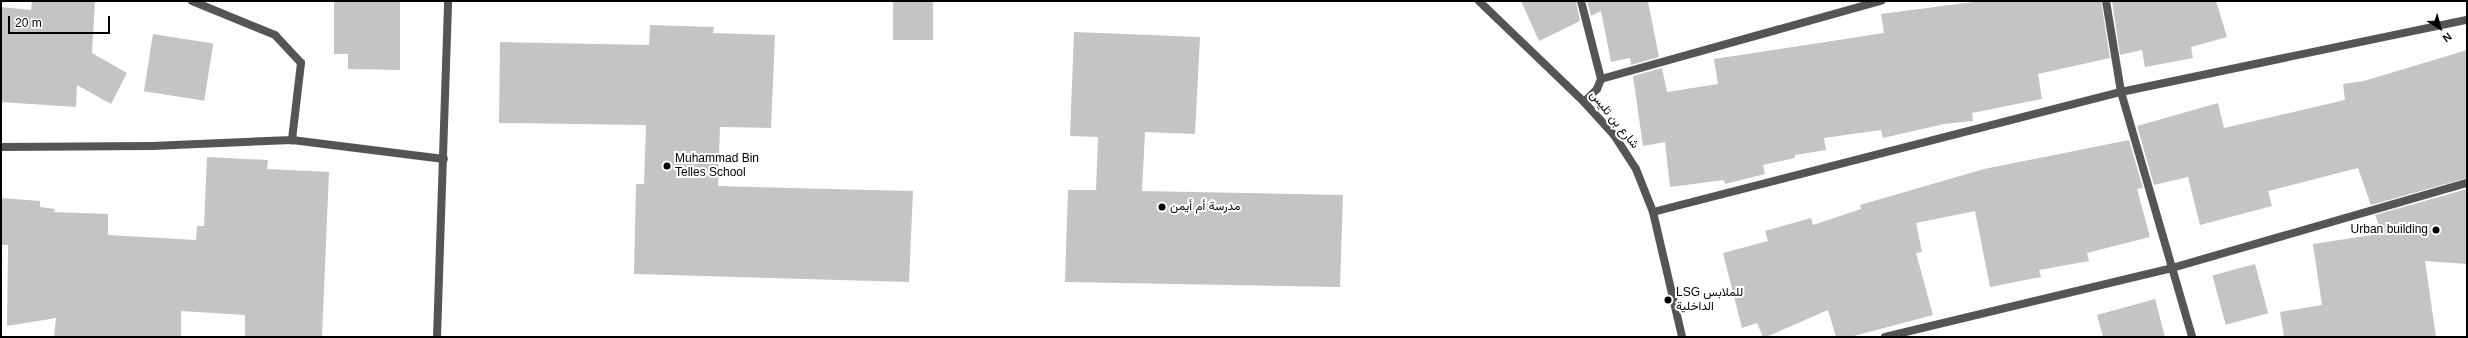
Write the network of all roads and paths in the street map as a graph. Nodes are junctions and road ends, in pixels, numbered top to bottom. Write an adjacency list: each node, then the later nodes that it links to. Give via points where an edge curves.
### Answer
1 (192, 1): 11 (street, via 275,35 301,63)
2 (448, 1): 13 (street)
3 (1479, 1): 10 (street, شارع بن تليس)
4 (1581, 1): 8 (street)
5 (1881, 1): 8 (street)
6 (2106, 1): 9 (street)
7 (2467, 20): 9 (street)
8 (1601, 79): 10 (street, via 1597,89)
9 (2121, 92): 15 (street); 16 (street)
10 (1584, 102): 15 (street, شارع بن تليس, via 1626,152 1645,187)
11 (292, 140): 12 (street, via 152,146); 13 (street)
12 (1, 147)
13 (444, 159): 17 (street)
14 (2467, 183): 16 (street)
15 (1653, 212): 18 (street, شارع بن تليس)
16 (2172, 268): 19 (street); 20 (street)
17 (437, 337)
18 (1682, 337)
19 (1885, 337)
20 (2192, 337)

